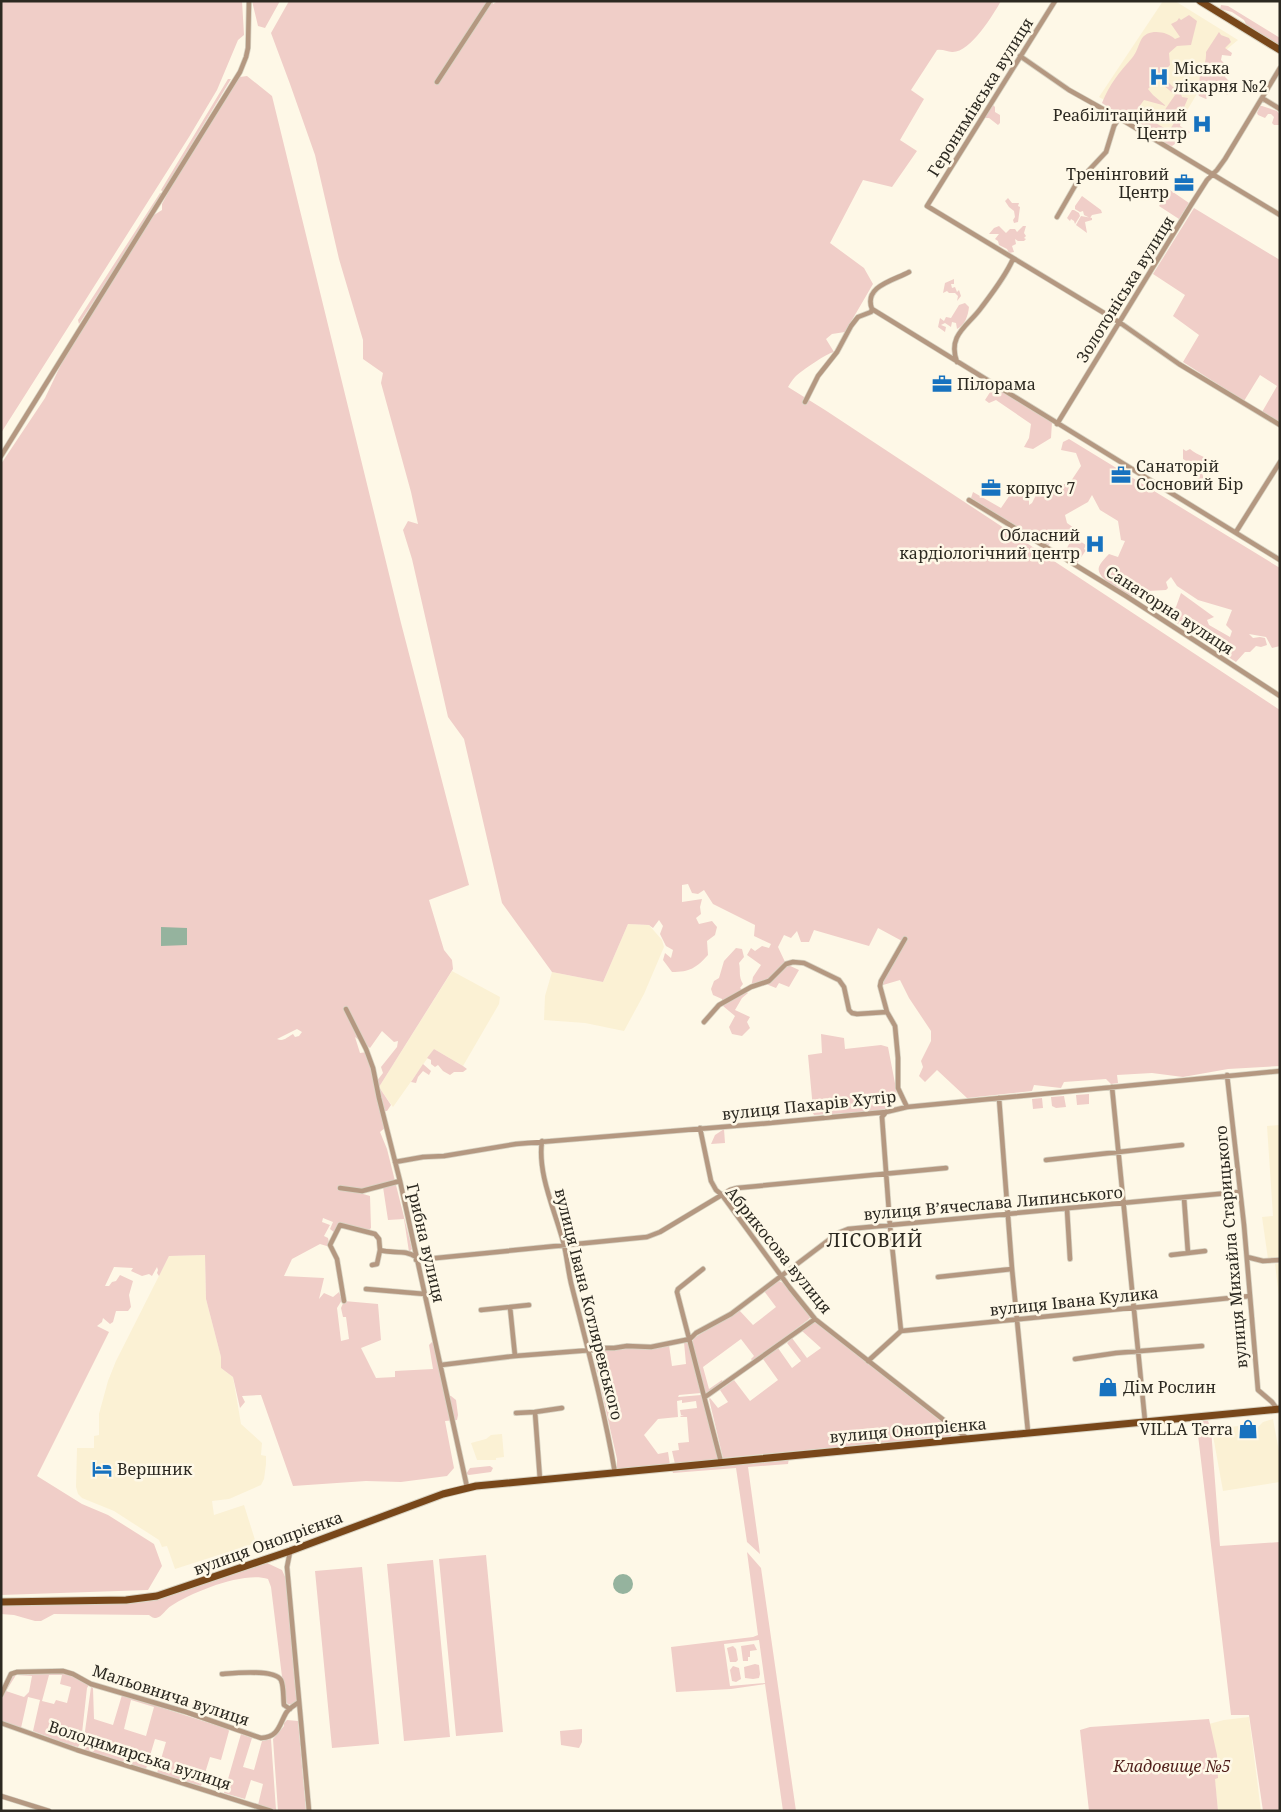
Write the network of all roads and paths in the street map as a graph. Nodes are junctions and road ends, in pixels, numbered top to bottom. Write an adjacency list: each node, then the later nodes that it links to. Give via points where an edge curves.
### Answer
1 (249, 1): 23 (street, via 248,48 240,72)
2 (490, 1): 8 (street)
3 (1055, 1): 6 (street, Геронимівська вулиця)
4 (1200, 1): 5 (main road)
5 (1280, 50)
6 (1020, 56): 11 (street, via 1069,90); 15 (street, Геронимівська вулиця, via 927,206)
7 (1280, 68): 9 (street, Золотоніська вулиця)
8 (437, 82)
9 (1262, 98): 10 (street); 12 (street, Золотоніська вулиця, via 1225,159)
10 (1280, 109)
11 (1119, 118): 12 (street); 14 (street, via 1106,152 1076,184)
12 (1212, 174): 13 (street); 18 (street, Золотоніська вулиця)
13 (1280, 216)
14 (1057, 217)
15 (1013, 259): 18 (street); 19 (street, via 1006,275 958,335 955,346)
16 (909, 272): 17 (street, via 879,285 871,296)
17 (872, 309): 19 (street); 20 (street, via 858,317 818,376)
18 (1118, 322): 21 (street, Золотоніська вулиця); 22 (street, via 1179,364)
19 (957, 362): 21 (street)
20 (805, 402)
21 (1057, 424): 26 (street)
22 (1280, 425)
23 (1, 456)
24 (1280, 462): 26 (street)
25 (969, 500): 28 (street, Санаторна вулиця)
26 (1236, 532): 27 (street)
27 (1280, 560)
28 (1280, 696)
29 (905, 939): 31 (street, via 881,981)
30 (346, 1009): 44 (street, Грибна вулиця, via 373,1068)
31 (887, 1012): 32 (street, via 852,1013 844,987 838,980 804,963 793,962 786,964 769,981 719,1005); 37 (street, via 895,1026 898,1088)
32 (704, 1022)
33 (1280, 1071): 34 (street, вулиця Пахарів Хутір)
34 (1227, 1075): 35 (street, вулиця Пахарів Хутір); 49 (street, вулиця Михайла Старицького)
35 (1112, 1087): 36 (street, вулиця Пахарів Хутір); 42 (street)
36 (999, 1098): 37 (street, вулиця Пахарів Хутір); 54 (street)
37 (907, 1107): 38 (street, вулиця Пахарів Хутір)
38 (886, 1112): 39 (street, вулиця Пахарів Хутір); 46 (street, via 882,1117)
39 (700, 1128): 40 (street, вулиця Пахарів Хутір); 50 (street, Абрикосова вулиця, via 711,1181)
40 (542, 1141): 44 (street, вулиця Пахарів Хутір); 56 (street, вулиця Івана Котляревського, via 540,1152 544,1172)
41 (1182, 1145): 42 (street)
42 (1119, 1153): 43 (street); 52 (street)
43 (1046, 1160)
44 (395, 1162): 47 (street, Грибна вулиця)
45 (946, 1168): 46 (street)
46 (886, 1174): 50 (street, via 745,1186); 55 (street)
47 (400, 1181): 48 (street, via 359,1191); 57 (street, Грибна вулиця)
48 (340, 1188)
49 (1239, 1192): 51 (street, вулиця Вʼячеслава Липинського); 63 (street, вулиця Михайла Старицького)
50 (722, 1195): 56 (street, via 649,1236); 70 (street, Абрикосова вулиця)
51 (1184, 1198): 52 (street, вулиця Вʼячеслава Липинського); 61 (street)
52 (1125, 1204): 53 (street, вулиця Вʼячеслава Липинського); 78 (street)
53 (1067, 1209): 54 (street, вулиця Вʼячеслава Липинського); 65 (street)
54 (1008, 1214): 55 (street, вулиця Вʼячеслава Липинського); 68 (street)
55 (890, 1226): 70 (street, вулиця Вʼячеслава Липинського, via 848,1229); 82 (street)
56 (564, 1246): 64 (street); 85 (street, вулиця Івана Котляревського)
57 (414, 1248): 60 (street); 64 (street, Грибна вулиця)
58 (380, 1250): 60 (street); 67 (street, via 376,1264); 75 (street, via 380,1241 375,1234 340,1225 330,1245 337,1259)
59 (1205, 1251): 61 (street)
60 (409, 1252): 64 (street)
61 (1188, 1253): 62 (street)
62 (1171, 1255)
63 (1247, 1257): 66 (street, via 1263,1261); 74 (street, вулиця Михайла Старицького)
64 (416, 1258): 73 (street, Грибна вулиця)
65 (1070, 1259)
66 (1280, 1260)
67 (372, 1265)
68 (1012, 1268): 71 (street); 81 (street)
69 (703, 1269): 83 (street, via 678,1289)
70 (781, 1275): 80 (street, Абрикосова вулиця); 83 (street, вулиця Вʼячеслава Липинського, via 731,1314)
71 (938, 1277)
72 (366, 1289): 73 (street)
73 (425, 1294): 90 (street, Грибна вулиця)
74 (1250, 1296): 78 (street, вулиця Івана Кулика); 93 (street, вулиця Михайла Старицького, via 1258,1390)
75 (344, 1301)
76 (529, 1305): 77 (street)
77 (510, 1307): 79 (street); 87 (street)
78 (1135, 1307): 81 (street, вулиця Івана Кулика); 86 (street)
79 (481, 1310)
80 (815, 1318): 89 (street, Абрикосова вулиця); 91 (street)
81 (1016, 1319): 82 (street, вулиця Івана Кулика); 97 (street)
82 (901, 1330): 89 (street)
83 (690, 1339): 85 (street, вулиця Вʼячеслава Липинського, via 651,1348 627,1346); 91 (street)
84 (1202, 1346): 86 (street)
85 (589, 1350): 87 (street, вулиця Вʼячеслава Липинського); 100 (street, вулиця Івана Котляревського)
86 (1139, 1351): 88 (street); 96 (street)
87 (515, 1356): 90 (street, вулиця Вʼячеслава Липинського)
88 (1075, 1359)
89 (868, 1360): 98 (street, Абрикосова вулиця)
90 (441, 1365): 102 (street, Грибна вулиця)
91 (705, 1397): 99 (street)
92 (562, 1408): 94 (street)
93 (1278, 1409): 96 (main road, вулиця Онопрієнка)
94 (535, 1412): 95 (street); 101 (street)
95 (516, 1413)
96 (1145, 1421): 97 (main road, вулиця Онопрієнка)
97 (1028, 1432): 98 (main road, вулиця Онопрієнка)
98 (968, 1438): 99 (main road, вулиця Онопрієнка)
99 (721, 1462): 100 (main road, вулиця Онопрієнка)
100 (615, 1473): 101 (main road, вулиця Онопрієнка)
101 (540, 1480): 102 (main road, вулиця Онопрієнка)
102 (467, 1487): 103 (main road, вулиця Онопрієнка)
103 (290, 1551): 104 (main road, вулиця Онопрієнка, via 148,1598); 107 (street, via 287,1568)
104 (1, 1602)
105 (222, 1674): 108 (street, via 275,1675 282,1684 284,1704)
106 (1, 1695): 108 (street, Мальовнича вулиця, via 11,1674 63,1671 91,1684 261,1738 276,1733)
107 (299, 1702): 108 (street, Мальовнича вулиця); 113 (street)
108 (290, 1709)
109 (1, 1723): 112 (street, Володимирська вулиця)
110 (1, 1796): 111 (street)
111 (49, 1811)
112 (272, 1811)
113 (309, 1811)

